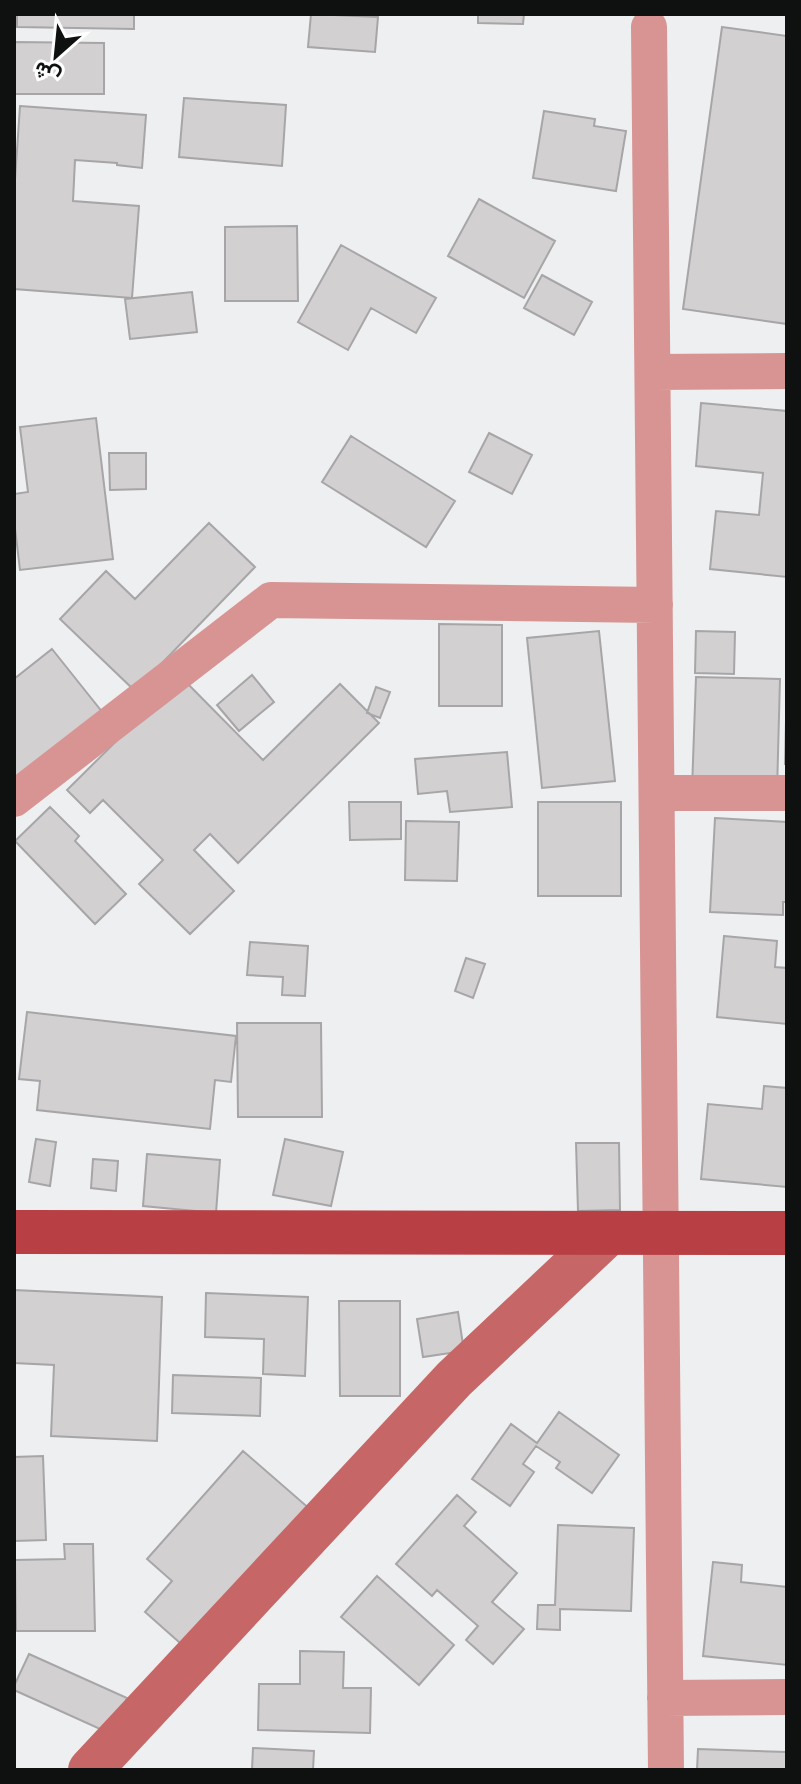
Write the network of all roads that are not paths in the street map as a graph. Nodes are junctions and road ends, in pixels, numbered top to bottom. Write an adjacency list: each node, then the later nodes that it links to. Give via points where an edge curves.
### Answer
1 (649, 27): 3 (street)
2 (787, 371): 3 (street)
3 (653, 372): 4 (street)
4 (655, 605): 5 (street); 7 (street, via 271,600)
5 (657, 793): 6 (street); 10 (street)
6 (787, 793)
7 (14, 799)
8 (14, 1232): 9 (main road)
9 (609, 1233): 10 (main road); 14 (main road, via 454,1379)
10 (661, 1233): 11 (main road); 13 (street)
11 (787, 1233)
12 (787, 1697): 13 (street)
13 (665, 1698): 15 (street)
14 (90, 1770)
15 (666, 1770)

